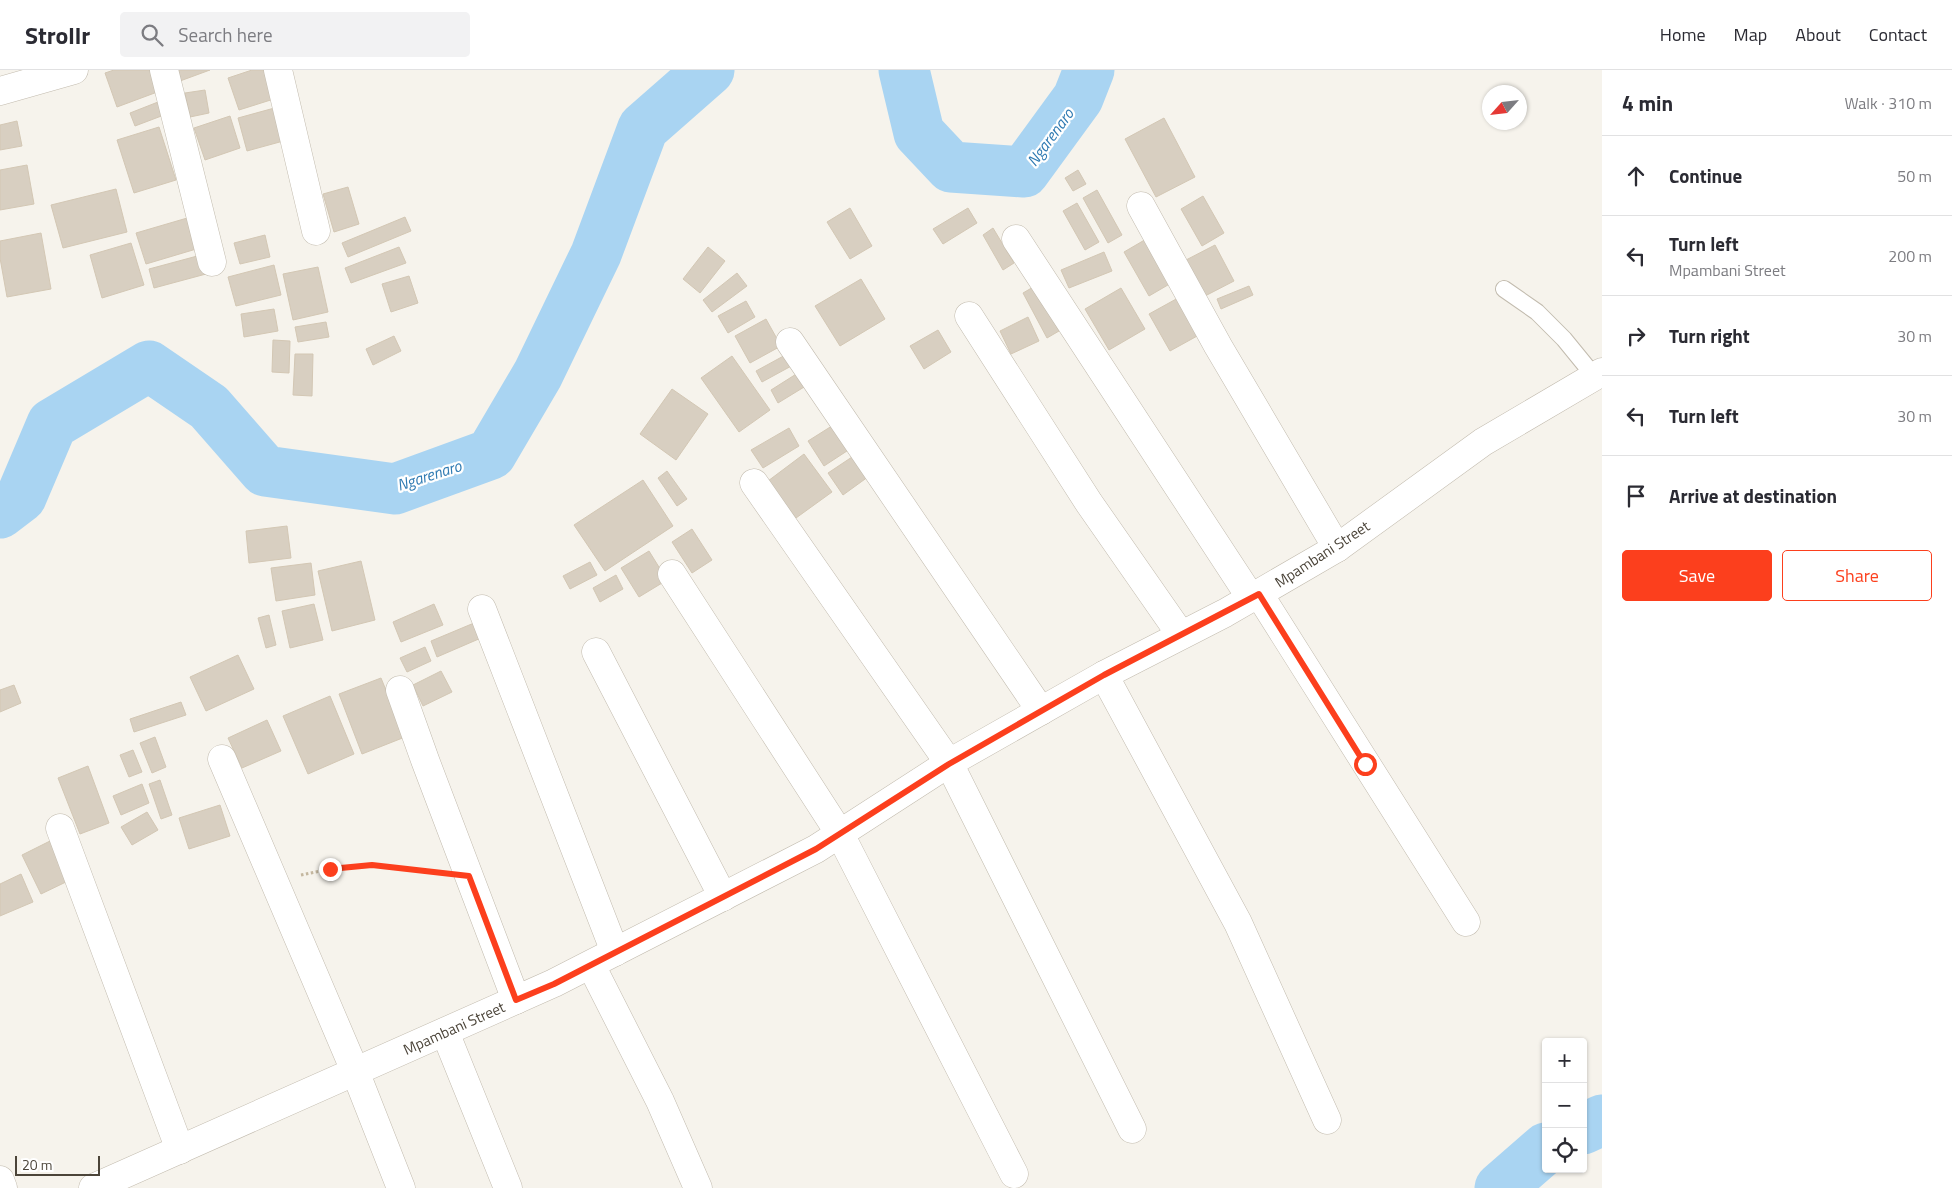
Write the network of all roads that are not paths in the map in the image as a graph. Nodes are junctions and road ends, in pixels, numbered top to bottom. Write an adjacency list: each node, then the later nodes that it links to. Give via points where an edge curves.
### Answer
1 (74, 70): 4 (street)
2 (164, 70): 9 (street)
3 (278, 70): 7 (street)
4 (36, 76): 5 (street)
5 (0, 91)
6 (1141, 206): 15 (street, via 1218,346)
7 (316, 231)
8 (1016, 239): 17 (street)
9 (212, 262)
10 (1504, 289): 13 (lane, via 1537,312)
11 (969, 316): 19 (street, via 1089,503)
12 (790, 342): 23 (street)
13 (1599, 375): 15 (street, Mpambani Street, via 1483,442)
14 (754, 483): 25 (street)
15 (1337, 548): 17 (street, Mpambani Street)
16 (672, 574): 27 (street)
17 (1255, 596): 19 (street, Mpambani Street); 29 (street)
18 (482, 609): 30 (street)
19 (1181, 636): 21 (street, Mpambani Street)
20 (596, 652): 28 (street)
21 (1104, 675): 23 (street, Mpambani Street); 35 (street, via 1238,922)
22 (400, 690): 32 (street)
23 (1041, 711): 25 (street, Mpambani Street)
24 (222, 759): 34 (street)
25 (949, 764): 27 (street, Mpambani Street); 36 (street)
26 (60, 828): 37 (street)
27 (840, 834): 28 (street, Mpambani Street); 38 (street)
28 (723, 897): 30 (street, Mpambani Street)
29 (1466, 922)
30 (615, 952): 31 (street, Mpambani Street)
31 (591, 965): 32 (street, Mpambani Street); 44 (street, via 660,1101)
32 (516, 1000): 33 (street, Mpambani Street)
33 (445, 1032): 34 (street, Mpambani Street); 43 (street)
34 (355, 1071): 37 (street, Mpambani Street); 42 (street)
35 (1327, 1120)
36 (1132, 1129)
37 (180, 1150): 41 (street, Mpambani Street)
38 (1014, 1174)
39 (0, 1180): 40 (street)
40 (3, 1188)
41 (93, 1188)
42 (401, 1188)
43 (508, 1188)
44 (698, 1188)

